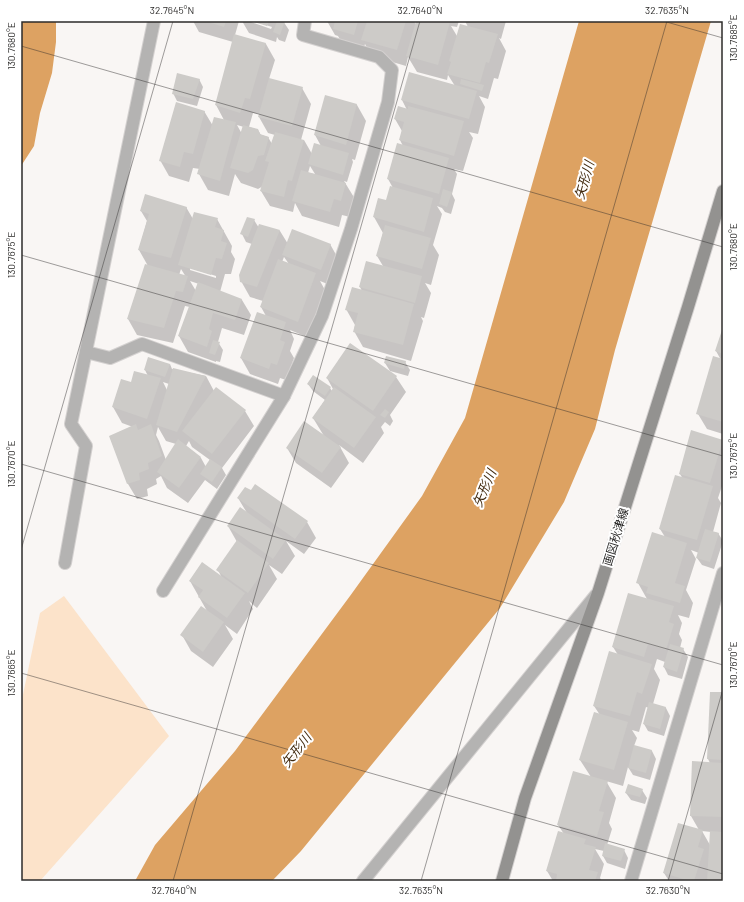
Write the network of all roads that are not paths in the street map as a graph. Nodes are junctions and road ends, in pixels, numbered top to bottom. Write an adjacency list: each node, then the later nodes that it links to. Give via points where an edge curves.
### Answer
1 (154, 21): 4 (street)
2 (305, 21): 5 (street, via 303,35 379,57 392,70 388,102 351,229 322,316)
3 (723, 191): 9 (main road, 画図秋津線)
4 (86, 352): 5 (street, via 110,358 142,344); 6 (street, via 71,424 86,446)
5 (284, 396): 8 (street)
6 (64, 563)
7 (723, 573): 12 (street)
8 (163, 591)
9 (598, 593): 10 (street); 11 (main road, 画図秋津線, via 525,798)
10 (364, 881)
11 (502, 881)
12 (631, 881)

